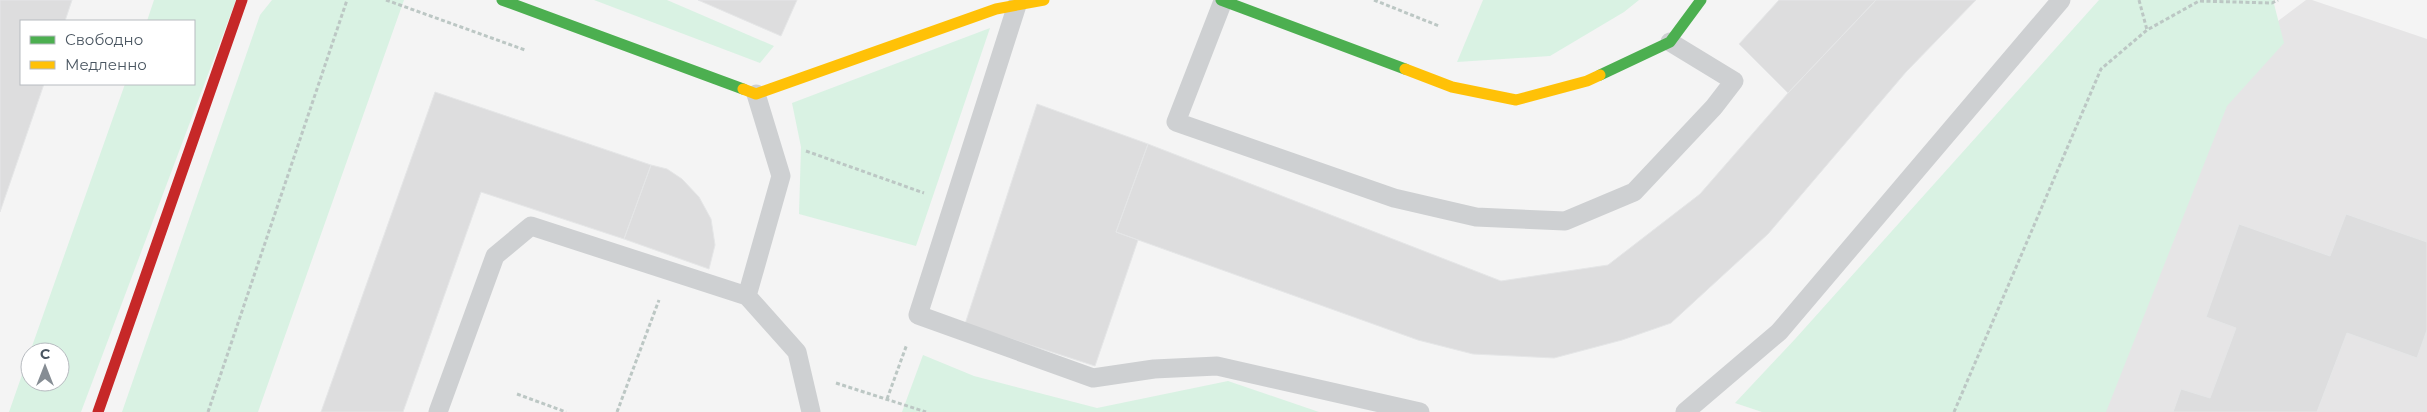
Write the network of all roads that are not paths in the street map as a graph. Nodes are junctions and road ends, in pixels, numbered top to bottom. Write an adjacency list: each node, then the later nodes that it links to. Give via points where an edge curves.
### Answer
1 (242, 0): 11 (street)
2 (502, 0): 9 (street)
3 (1044, 0): 7 (street)
4 (1222, 0): 8 (street, via 1452,88 1516,100 1587,81); 8 (lane, via 1176,122 1394,198 1476,217 1565,221 1634,192 1714,107 1734,80)
5 (1701, 0): 8 (street)
6 (2061, 0): 15 (lane, via 1779,332)
7 (1018, 5): 9 (street, via 996,9); 14 (lane, via 918,315 1093,378 1154,369 1217,366)
8 (1670, 42)
9 (756, 94): 10 (lane, via 781,176)
10 (747, 296): 12 (lane, via 531,226 495,256); 13 (lane, via 797,352)
11 (98, 412)
12 (438, 412)
13 (811, 412)
14 (1420, 412)
15 (1685, 412)

